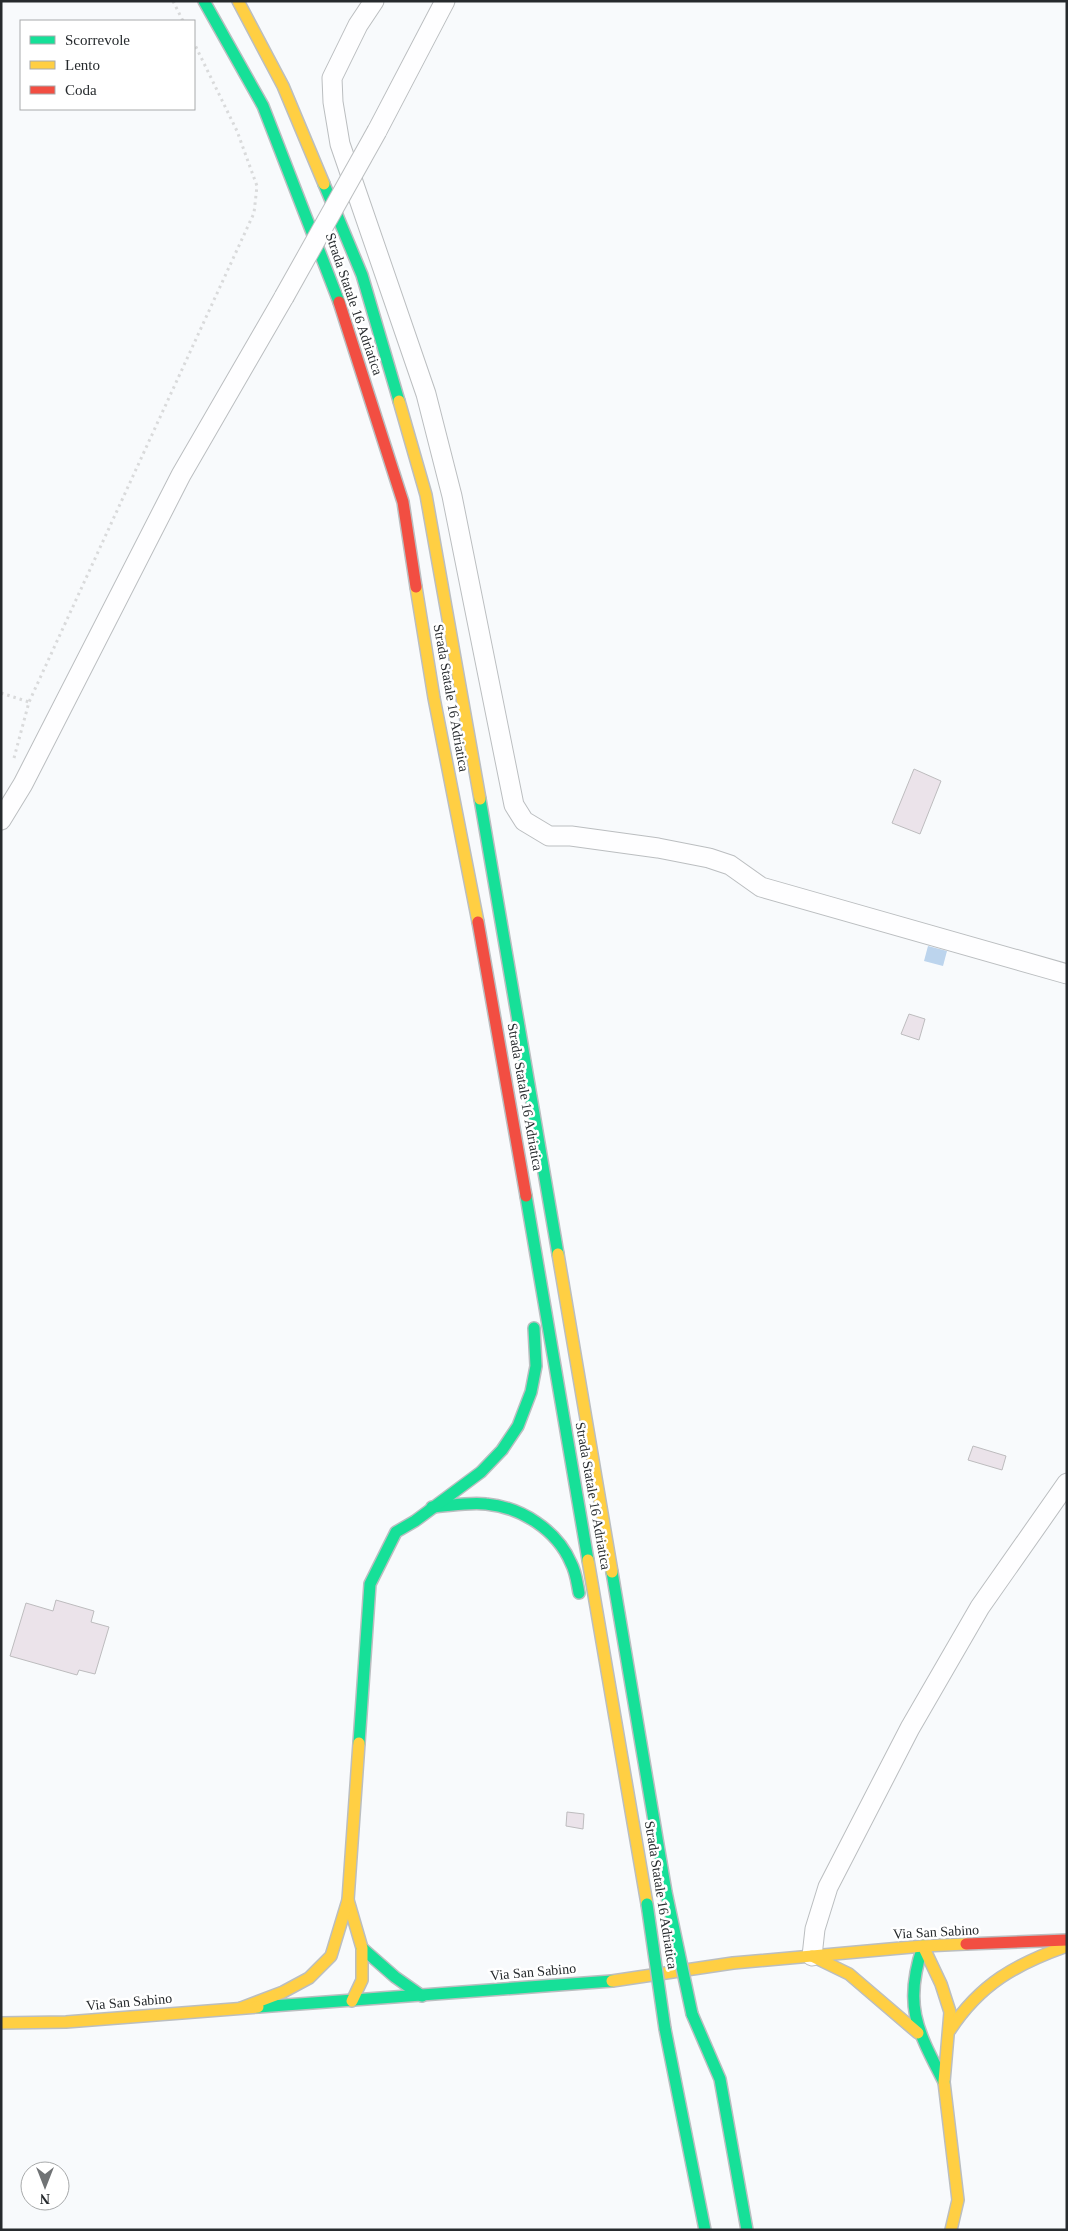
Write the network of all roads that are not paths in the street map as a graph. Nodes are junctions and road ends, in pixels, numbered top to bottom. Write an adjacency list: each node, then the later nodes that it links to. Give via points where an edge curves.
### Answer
1 (204, 1): 7 (main road, Strada Statale 16 Adriatica, via 263,106 337,295 403,502 434,698)
2 (238, 1): 27 (main road, Strada Statale 16 Adriatica, bridge, via 283,86 362,275 426,495 666,1892)
3 (374, 1): 6 (street, via 358,25 332,78 340,144 426,394 452,496 514,805 524,820 549,836 572,836 709,858 730,865 761,887)
4 (445, 1): 5 (street, bridge, via 377,131 181,475 23,784)
5 (1, 820)
6 (1067, 974)
7 (494, 1006): 8 (main road); 14 (main road, Strada Statale 16 Adriatica)
8 (491, 1067)
9 (531, 1316): 11 (main road, via 536,1366 531,1392 518,1426 502,1450 481,1472)
10 (1067, 1483): 21 (street, via 980,1607 910,1728 828,1887 815,1929)
11 (432, 1507): 12 (main road, via 488,1504 514,1510 539,1523 570,1560); 15 (main road, via 396,1532 370,1584)
12 (581, 1607)
13 (624, 1839): 14 (main road)
14 (645, 1883): 33 (main road, Strada Statale 16 Adriatica, bridge, via 665,2029)
15 (348, 1900): 19 (main road); 20 (main road)
16 (1067, 1940): 17 (main road, Via San Sabino)
17 (923, 1946): 21 (main road, Via San Sabino); 29 (main road, via 942,1984 950,2012); 30 (main road, via 912,1984)
18 (1067, 1946): 29 (main road, via 1038,1956 1006,1974 970,2002)
19 (362, 1948): 24 (main road); 25 (main road, via 362,1980)
20 (331, 1956): 22 (main road); 26 (main road, via 309,1978)
21 (812, 1956): 24 (main road, Via San Sabino, via 733,1963 620,1980); 30 (main road, via 849,1974)
22 (334, 1973)
23 (342, 1986): 25 (main road)
24 (422, 1996): 25 (main road, Via San Sabino)
25 (352, 2001): 26 (main road, Via San Sabino)
26 (241, 2008): 28 (main road, Via San Sabino, via 66,2022)
27 (692, 2014): 31 (main road, Strada Statale 16 Adriatica); 34 (main road, via 720,2079)
28 (1, 2023)
29 (950, 2030): 32 (main road)
30 (918, 2032): 32 (main road)
31 (700, 2063)
32 (944, 2082): 35 (main road, via 958,2200)
33 (705, 2230)
34 (747, 2230)
35 (952, 2230)

